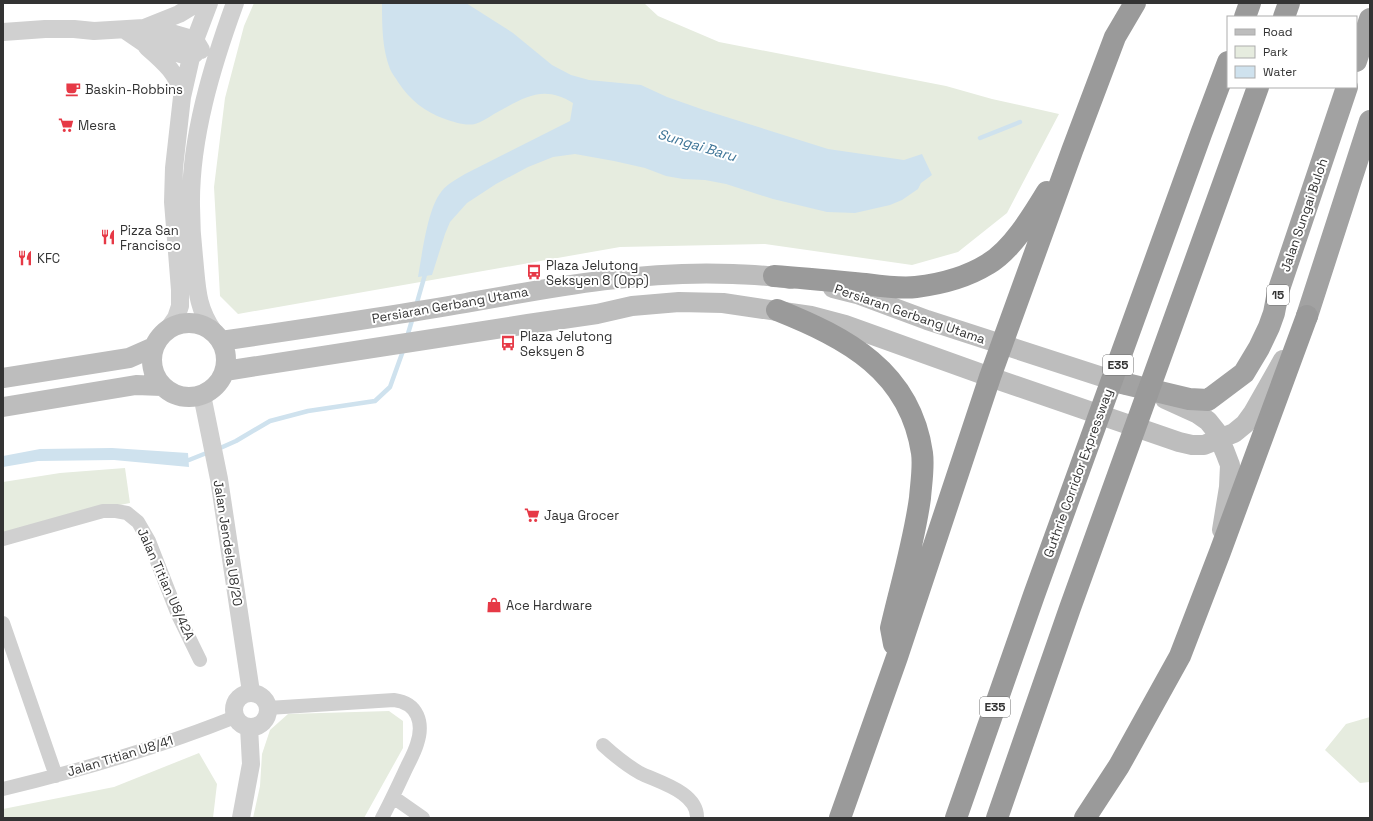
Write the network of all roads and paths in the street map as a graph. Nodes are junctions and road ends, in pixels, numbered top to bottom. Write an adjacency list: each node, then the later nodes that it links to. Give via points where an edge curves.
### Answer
1 (197, 3): 12 (street)
2 (209, 3): 13 (street)
3 (235, 3): 10 (street)
4 (1135, 3): 21 (highway, via 1114,38)
5 (1250, 3): 7 (highway)
6 (1289, 3): 8 (highway)
7 (1245, 16)
8 (1284, 16)
9 (1370, 19): 14 (highway)
10 (227, 26): 13 (street, via 210,43); 16 (street)
11 (3, 32): 12 (street, via 52,29 125,30)
12 (144, 36): 13 (street); 19 (street, via 177,78 182,89)
13 (196, 49): 16 (street); 19 (street)
14 (1357, 58)
15 (1227, 65): 54 (highway, Guthrie Corridor Expressway / E35, via 1034,595)
16 (209, 82): 26 (street, via 197,136 190,205 198,297 206,322)
17 (1258, 88): 55 (highway)
18 (1347, 88): 32 (highway, Jalan Sungai Buloh / 15, via 1278,292 1274,313 1259,348 1244,373 1208,400 1190,399)
19 (182, 97): 25 (street, via 173,202 180,306)
20 (1370, 121): 24 (highway)
21 (1072, 151): 22 (highway, via 1033,215 1008,247 989,264 966,275 945,282 915,287); 27 (highway)
22 (774, 276): 26 (main road, Persiaran Gerbang Utama, via 702,273 588,282 389,316); 27 (main road, Persiaran Gerbang Utama, via 858,294)
23 (777, 310): 29 (main road, via 693,302 632,306 598,314); 30 (main road, via 845,325); 40 (highway, via 841,339 869,359 892,381 907,403 922,453 921,484 917,520 891,628)
24 (1307, 316): 36 (main road, via 1253,413 1234,433); 38 (highway)
25 (169, 328): 26 (main road, via 180,323 192,322 204,326); 28 (main road, via 160,336)
26 (218, 337): 29 (main road, via 226,356)
27 (1002, 345): 30 (highway); 32 (main road, Persiaran Gerbang Utama)
28 (154, 347): 31 (main road, via 129,358); 33 (main road, via 152,367)
29 (225, 371): 34 (main road, via 220,381)
30 (990, 377): 36 (main road, via 1179,442 1204,445); 40 (highway)
31 (3, 378)
32 (1122, 383): 36 (main road, Persiaran Gerbang Utama, via 1198,414 1212,426)
33 (162, 386): 34 (main road, via 181,396); 35 (main road, via 136,385)
34 (202, 395): 42 (street, Jalan Jendela U8/20, via 219,479)
35 (3, 407)
36 (1220, 439): 38 (main road, Persiaran Gerbang Utama, via 1230,465)
37 (3, 539): 41 (street, Jalan Titian U8/42A, via 103,511 127,513 138,522 149,542 178,615)
38 (1220, 552): 56 (highway, via 1180,656 1119,766)
39 (3, 623): 46 (street)
40 (896, 657): 53 (highway)
41 (200, 660)
42 (251, 692): 43 (street, via 259,694); 44 (street, via 241,695 235,703 234,708)
43 (268, 708): 44 (street, via 266,718 259,725); 48 (street, via 394,700 410,704 419,721 418,744)
44 (242, 722): 46 (street, Jalan Titian U8/41, via 202,730); 49 (street, via 251,764)
45 (603, 745): 52 (street, via 640,773 687,796 692,802)
46 (56, 776): 47 (street, Jalan Titian U8/41)
47 (3, 789)
48 (393, 797): 50 (street); 51 (street)
49 (241, 818)
50 (382, 818)
51 (423, 818)
52 (697, 818)
53 (840, 818)
54 (956, 818)
55 (997, 818)
56 (1085, 818)

